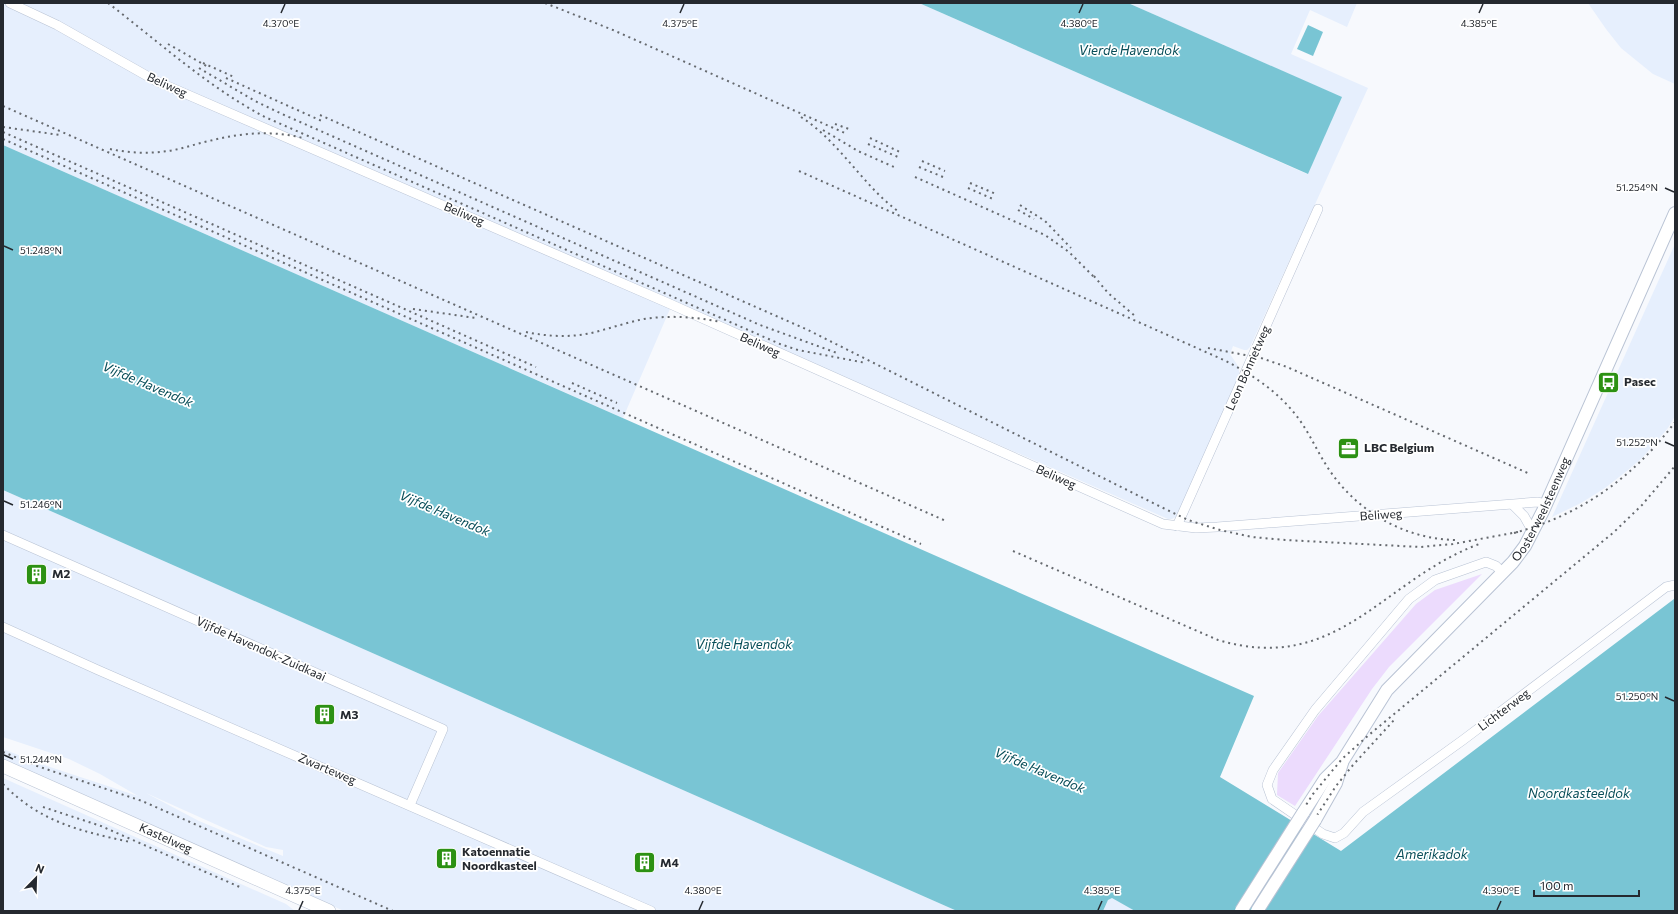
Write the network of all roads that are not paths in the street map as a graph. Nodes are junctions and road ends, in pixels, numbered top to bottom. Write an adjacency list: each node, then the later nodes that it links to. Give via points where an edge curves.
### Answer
1 (10, 3): 6 (street, Beliweg, via 57,25 156,81 589,268 1163,524)
2 (1318, 208): 6 (street, Leon Bonnetweg)
3 (1675, 213): 4 (main road, Oosterweelsteenweg)
4 (1546, 504): 5 (street, Beliweg, via 1540,502); 7 (main road, Oosterweelsteenweg)
5 (1513, 505): 6 (street, Beliweg, via 1217,527); 7 (street, via 1524,516)
6 (1177, 526)
7 (1533, 532): 9 (main road, Oosterweelsteenweg)
8 (3, 535): 14 (street, Vijfde Havendok-Zuidkaai, via 443,729)
9 (1503, 573): 10 (street, Lichterweg, via 1496,566 1486,562 1435,580 1409,599 1315,710 1273,770 1267,785 1272,799 1323,834 1335,838 1344,833 1363,812 1666,587); 12 (main road, Oosterweelsteenweg, via 1395,680)
10 (1675, 585)
11 (3, 627): 14 (street, Zwarteweg)
12 (1342, 762): 17 (main road, Oosterweelsteenweg, bridge, via 1325,779); 18 (main road, Oosterweelsteenweg, bridge, via 1336,783 1315,820)
13 (3, 766): 15 (main road, Kastelweg)
14 (410, 805): 16 (street, Zwarteweg)
15 (329, 911)
16 (651, 911)
17 (1241, 911)
18 (1257, 911)

